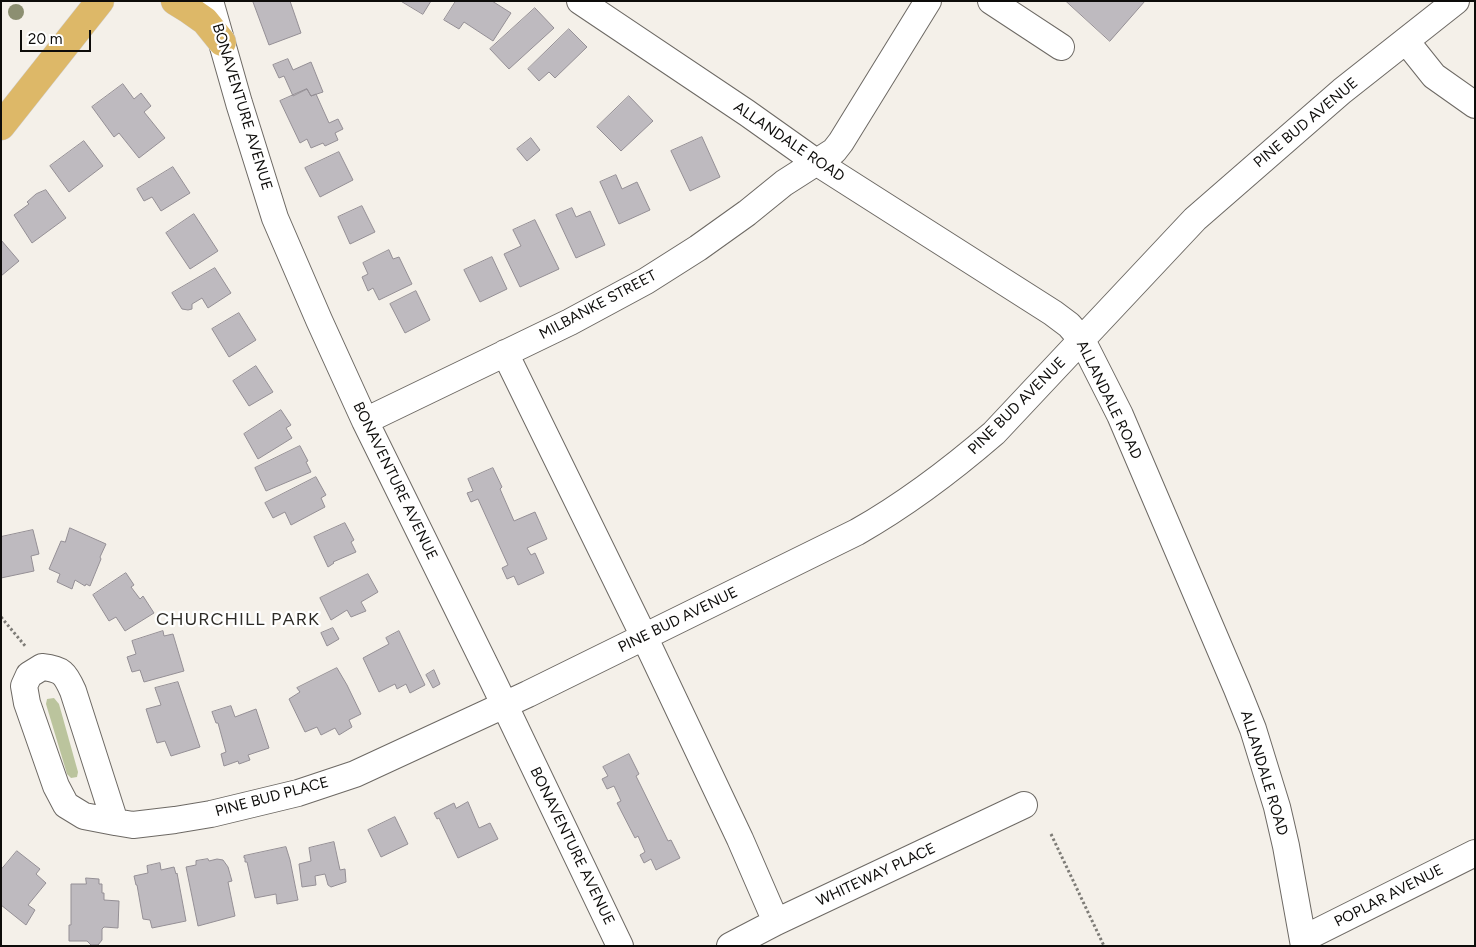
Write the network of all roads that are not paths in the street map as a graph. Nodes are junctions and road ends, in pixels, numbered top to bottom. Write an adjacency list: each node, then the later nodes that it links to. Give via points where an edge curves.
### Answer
1 (119, 1): 8 (main road)
2 (175, 1): 10 (main road, via 205,22)
3 (210, 1): 10 (street, BONAVENTURE AVENUE)
4 (580, 1): 14 (street, ALLANDALE ROAD)
5 (928, 1): 14 (street, MILBANKE STREET, via 841,142 834,151)
6 (991, 1): 11 (street)
7 (1456, 1): 9 (street, PINE BUD AVENUE)
8 (94, 9): 13 (main road)
9 (1406, 41): 12 (street, via 1434,76); 15 (street, PINE BUD AVENUE, via 1342,91 1195,219)
10 (222, 42): 17 (street, BONAVENTURE AVENUE, via 275,218)
11 (1061, 47)
12 (1475, 105)
13 (1, 126)
14 (816, 162): 15 (street, ALLANDALE ROAD, via 1053,313); 16 (street, MILBANKE STREET, via 646,281)
15 (1082, 340): 18 (street, PINE BUD AVENUE, via 994,433 891,513); 24 (street, ALLANDALE ROAD, via 1120,415 1253,729 1277,807)
16 (505, 352): 17 (street, MILBANKE STREET); 18 (street)
17 (365, 421): 19 (street, BONAVENTURE AVENUE)
18 (644, 637): 19 (street, PINE BUD AVENUE); 23 (street)
19 (504, 704): 21 (street, PINE BUD PLACE, via 355,774 298,794 175,820 133,825); 25 (street, BONAVENTURE AVENUE)
20 (1024, 805): 23 (street, WHITEWAY PLACE)
21 (115, 822): 21 (street, PINE BUD PLACE, via 66,676 54,668 42,667 30,675 24,686 56,786 66,805 84,816)
22 (1475, 853): 24 (street, POPLAR AVENUE)
23 (776, 922): 26 (street, WHITEWAY PLACE)
24 (1304, 942)
25 (620, 946)
26 (730, 946)

